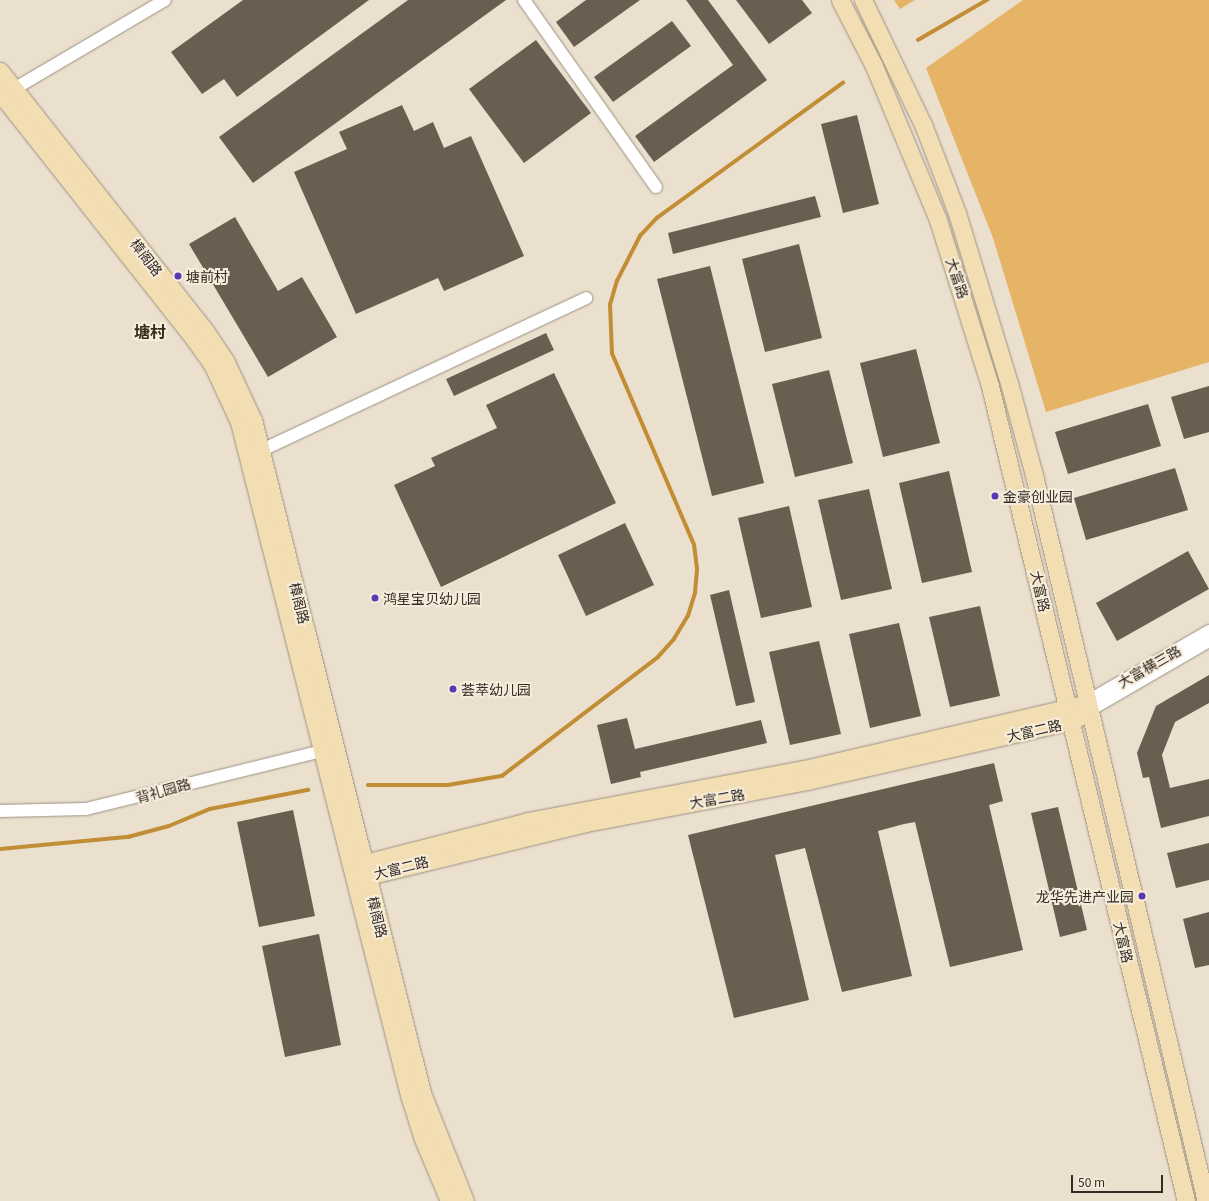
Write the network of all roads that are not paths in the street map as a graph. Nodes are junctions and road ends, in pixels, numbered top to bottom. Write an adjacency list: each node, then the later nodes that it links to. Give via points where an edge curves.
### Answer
1 (165, 0): 6 (street)
2 (524, 0): 7 (street)
3 (840, 0): 13 (street, 大富路, via 904,134 967,306 1013,476)
4 (863, 0): 12 (street, 大富路, via 924,127 956,213 1035,479)
5 (0, 71): 6 (street, 樟阁路)
6 (7, 91): 9 (street, 樟阁路, via 206,332 239,386); 14 (street, 樟阁路, via 195,340 226,392 248,453)
7 (656, 187)
8 (586, 298): 9 (street)
9 (262, 450): 16 (street, 樟阁路)
10 (1209, 631): 12 (street, 大富横三路)
11 (1209, 642): 12 (street, 大富横三路)
12 (1089, 706): 13 (street, 大富二路); 20 (street, 大富路)
13 (1070, 715): 16 (street, 大富二路, via 528,821); 19 (street, 大富路)
14 (323, 751): 15 (street, 背礼园路, via 86,809); 16 (street, 樟阁路)
15 (0, 811)
16 (362, 871): 17 (street, 樟阁路, via 409,1095 423,1139); 18 (street, 樟阁路, via 422,1093)
17 (449, 1201)
18 (465, 1201)
19 (1186, 1201)
20 (1206, 1201)

